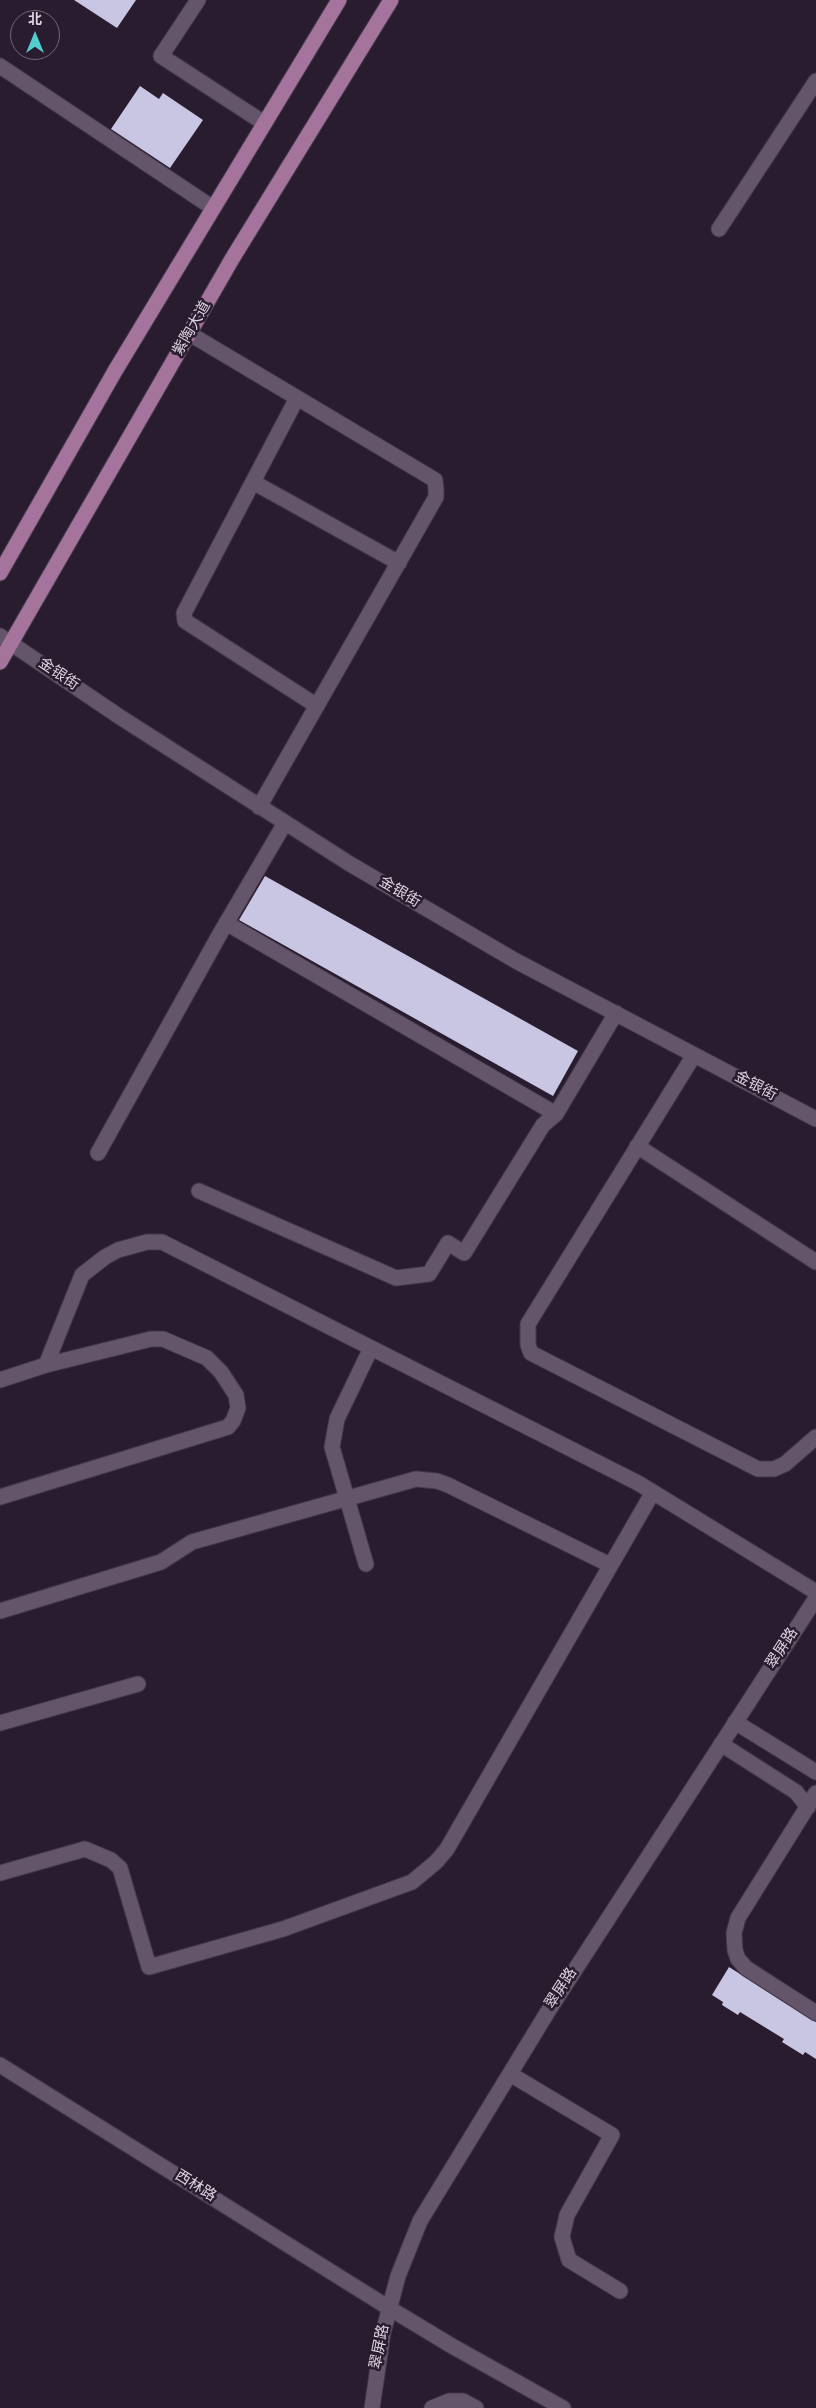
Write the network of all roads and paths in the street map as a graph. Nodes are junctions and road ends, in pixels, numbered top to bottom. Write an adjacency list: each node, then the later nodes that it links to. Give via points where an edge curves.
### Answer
1 (198, 0): 6 (street, via 161,56)
2 (340, 0): 6 (main road)
3 (392, 0): 9 (main road, 紫陶大道, via 232,259)
4 (0, 66): 7 (street)
5 (816, 81): 8 (street)
6 (264, 124): 7 (main road)
7 (213, 208): 13 (main road, via 115,370)
8 (719, 229)
9 (190, 334): 10 (street); 14 (main road, 紫陶大道)
10 (297, 398): 11 (street); 12 (street, via 435,480 436,497)
11 (252, 482): 12 (street); 16 (street, via 184,613 185,621)
12 (399, 563): 16 (street)
13 (0, 573)
14 (6, 640): 15 (main road, 紫陶大道); 17 (street, 金银街)
15 (0, 662)
16 (317, 706): 17 (street)
17 (259, 807): 18 (street, 金银街)
18 (285, 823): 19 (street); 20 (street, 金银街, via 473,937)
19 (226, 923): 22 (street); 25 (street)
20 (616, 1013): 21 (street, 金银街); 22 (street)
21 (694, 1055): 23 (street, 金银街); 24 (street)
22 (556, 1114): 26 (street, via 543,1125 464,1252 448,1243 429,1274 421,1277 396,1278)
23 (816, 1119)
24 (637, 1146): 27 (street); 31 (street, via 528,1324 526,1336 531,1353 758,1469 774,1469 786,1464)
25 (98, 1153)
26 (200, 1191)
27 (816, 1262)
28 (371, 1348): 29 (street, via 162,1242 147,1242 118,1250 82,1275); 32 (street); 34 (street, via 337,1419 332,1437)
29 (46, 1366): 30 (street); 33 (street, via 151,1339 170,1341 207,1358 221,1372 236,1395 237,1415 228,1427)
30 (0, 1380)
31 (816, 1437)
32 (653, 1492): 36 (street); 37 (street)
33 (0, 1496)
34 (347, 1498): 35 (street); 36 (street, via 416,1479 437,1481); 39 (street, via 192,1542 161,1562)
35 (366, 1564)
36 (610, 1565): 47 (street, via 446,1849 412,1882 283,1929 149,1968 120,1868 111,1860 85,1849)
37 (816, 1592)
38 (816, 1598): 42 (street, 翠屏路)
39 (0, 1611)
40 (138, 1684): 41 (street)
41 (0, 1722)
42 (735, 1722): 43 (street, 翠屏路); 44 (street)
43 (721, 1744): 46 (street, via 796,1792); 50 (street, 翠屏路, via 546,2013)
44 (816, 1772)
45 (816, 1793): 46 (street)
46 (808, 1807): 48 (street, via 738,1918 734,1933 738,1959 746,1968)
47 (0, 1873)
48 (816, 2013)
49 (0, 2066): 52 (street, 西林路)
50 (510, 2074): 51 (street, via 612,2135 566,2215 562,2237 569,2260); 52 (street, 翠屏路, via 420,2221 402,2263)
51 (620, 2291)
52 (389, 2308): 53 (street, 翠屏路); 56 (street, 西林路)
53 (372, 2408)
54 (432, 2408): 55 (street, via 448,2401 463,2401)
55 (476, 2408)
56 (562, 2408)

